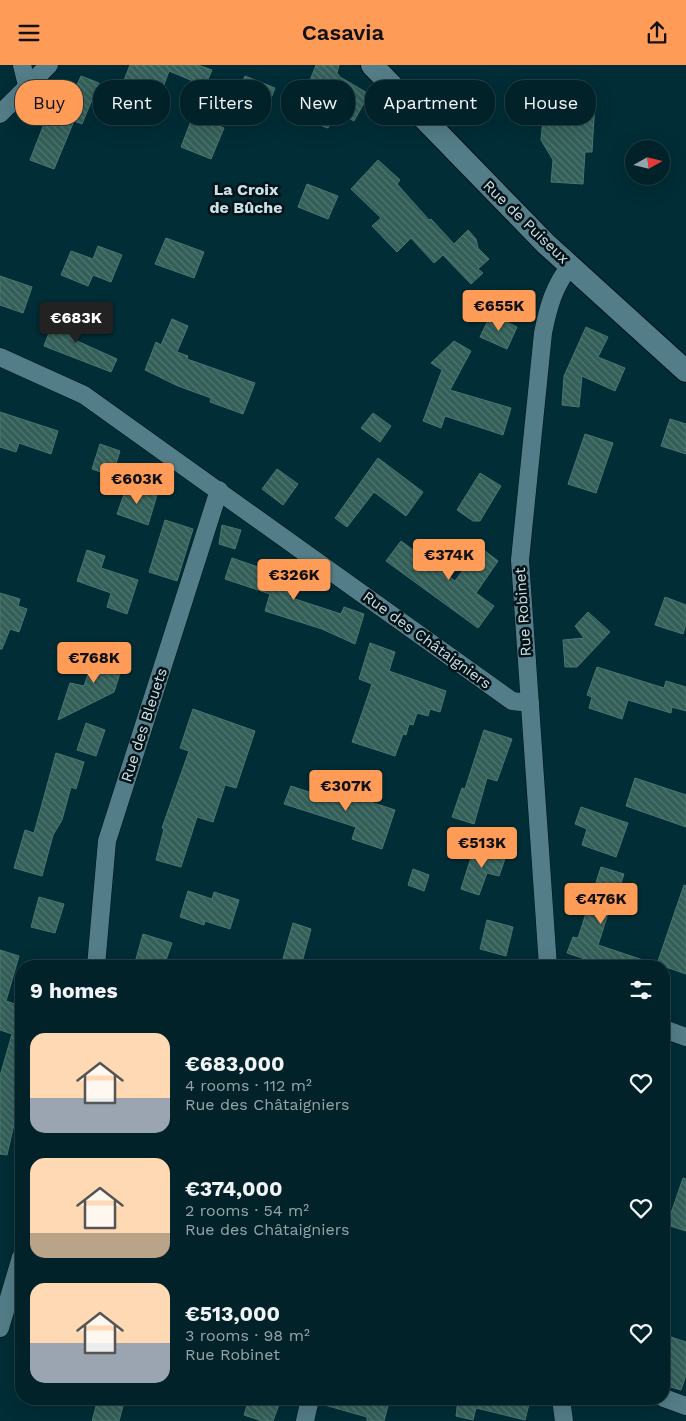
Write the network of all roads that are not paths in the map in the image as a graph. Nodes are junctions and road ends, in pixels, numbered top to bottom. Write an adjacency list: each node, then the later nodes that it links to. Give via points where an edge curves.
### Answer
1 (22, 65): 4 (street)
2 (49, 65): 5 (street)
3 (372, 65): 8 (street, Rue de Puiseux, via 546,244)
4 (26, 80)
5 (32, 80)
6 (15, 98): 7 (street)
7 (0, 114)
8 (571, 265): 10 (street, Rue de Puiseux); 12 (street, Rue Robinet, via 559,280 548,307 543,333 520,560)
9 (0, 357): 11 (street, Rue des Châtaigniers, via 84,395)
10 (686, 371)
11 (219, 490): 12 (street, Rue des Châtaigniers, via 512,701); 13 (street, Rue des Bleuets, via 107,841)
12 (530, 703): 14 (street, Rue Robinet)
13 (97, 960)
14 (548, 960)
15 (670, 1031): 16 (street)
16 (686, 1037)
17 (15, 1277): 18 (street)
18 (0, 1328)
19 (670, 1400): 22 (street)
20 (309, 1405): 23 (street)
21 (562, 1405): 24 (street)
22 (686, 1406)
23 (305, 1421)
24 (564, 1421)

